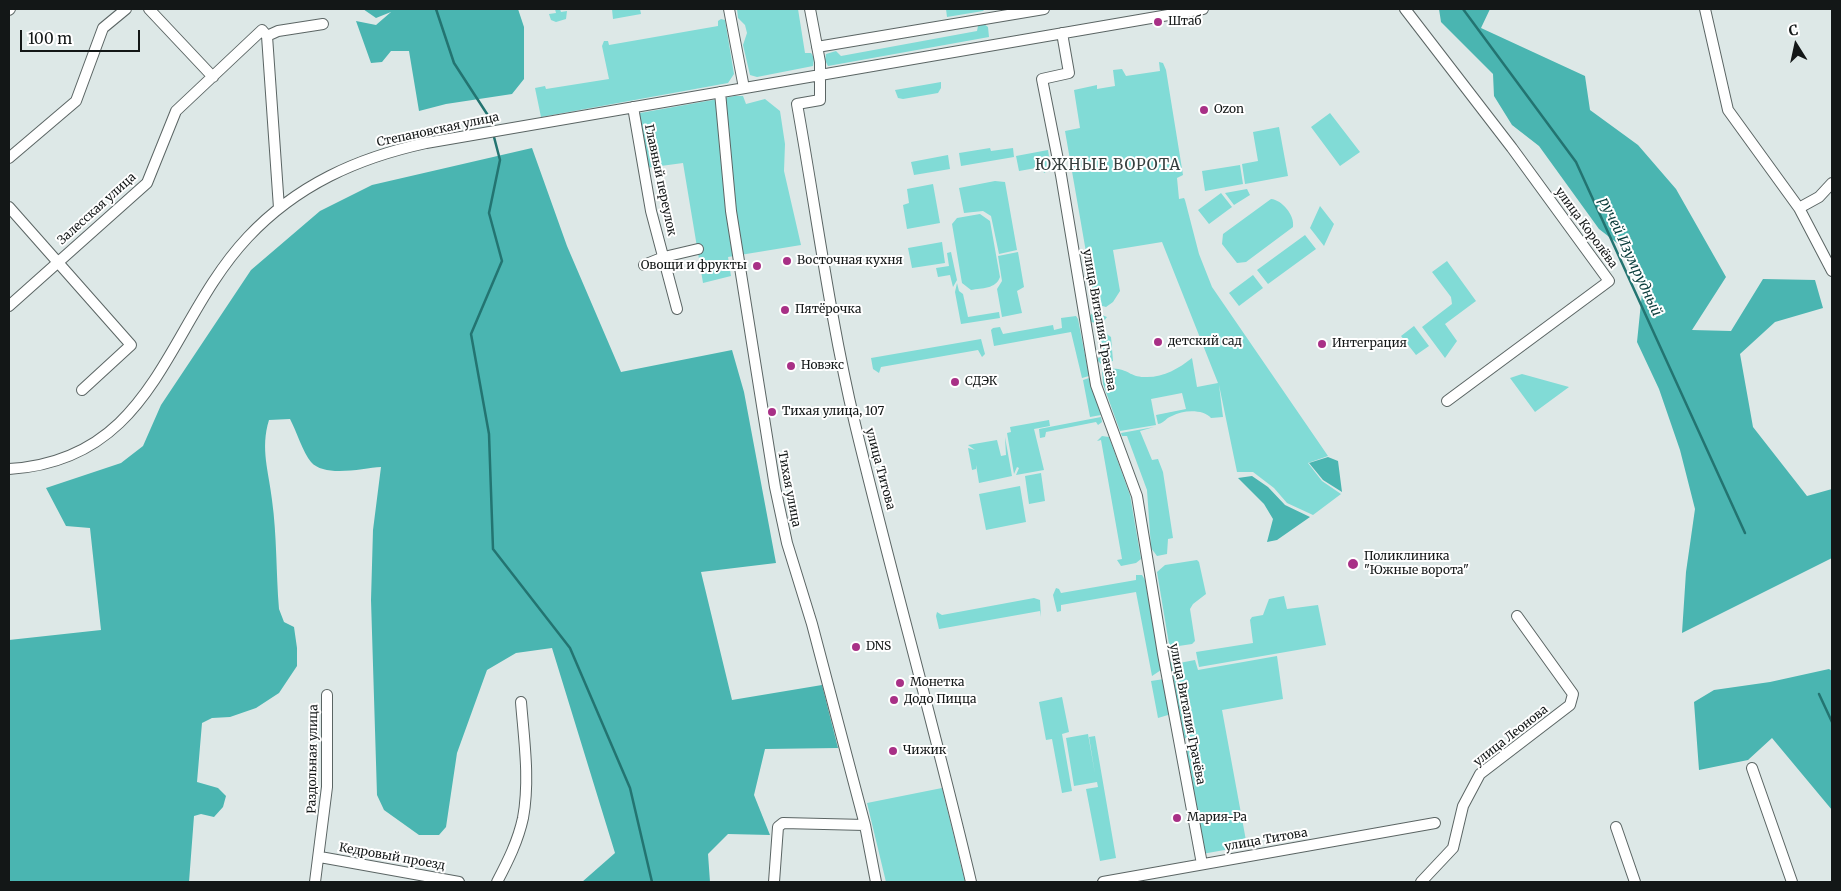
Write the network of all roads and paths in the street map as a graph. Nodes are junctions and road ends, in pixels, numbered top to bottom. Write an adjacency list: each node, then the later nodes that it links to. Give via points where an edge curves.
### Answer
1 (126, 9): 18 (street, via 103,28 76,101)
2 (149, 9): 14 (street)
3 (729, 9): 15 (street)
4 (810, 9): 12 (street)
5 (1044, 9): 12 (street)
6 (1203, 9): 10 (street)
7 (1405, 9): 31 (street, улица Королёва, via 1609,281)
8 (1706, 9): 22 (street, via 1728,110)
9 (323, 24): 11 (street)
10 (1062, 32): 13 (street); 41 (street, улица Виталия Грачёва, via 1069,73 1042,79 1096,385 1137,496)
11 (264, 33): 14 (street, Залесская улица); 21 (street)
12 (817, 47): 13 (street)
13 (820, 74): 15 (street); 47 (street, улица Титова, via 820,100 798,104 837,337 855,423)
14 (213, 77): 25 (street, Залесская улица, via 176,111 147,183)
15 (744, 88): 16 (street, Степановская улица)
16 (720, 92): 17 (street, Степановская улица); 38 (street, Тихая улица, via 732,211 775,487 787,543 817,641)
17 (634, 107): 21 (street, Степановская улица, via 399,149 330,174); 24 (street, Главный переулок, via 651,211)
18 (9, 158)
19 (1832, 183): 22 (street, via 1819,197)
20 (9, 207): 25 (street)
21 (279, 208): 32 (street, Степановская улица, via 237,250 206,295 163,370 126,417 98,441 75,454)
22 (1799, 208): 27 (street)
23 (698, 249): 24 (street)
24 (664, 257): 26 (street); 29 (street, Главный переулок)
25 (57, 262): 28 (street, Залесская улица); 30 (street, via 131,344)
26 (644, 265)
27 (1832, 271)
28 (9, 306)
29 (676, 309)
30 (82, 390)
31 (1447, 401)
32 (9, 469)
33 (1516, 616): 49 (street, улица Леонова, via 1573,694 1570,705 1480,774 1463,806 1453,848)
34 (327, 695): 40 (street, Раздольная улица, via 327,788)
35 (522, 702): 44 (street, via 527,784 523,818 513,850)
36 (1752, 768): 51 (street)
37 (1434, 823): 41 (street, улица Титова)
38 (865, 825): 45 (street, via 783,823 778,827); 46 (street, Тихая улица)
39 (1616, 828): 50 (street)
40 (320, 857): 42 (street, Раздольная улица); 43 (street, Кедровый проезд)
41 (1202, 864): 48 (street, улица Титова)
42 (315, 882)
43 (459, 882)
44 (497, 882)
45 (774, 882)
46 (876, 882)
47 (971, 882)
48 (1102, 882)
49 (1421, 882)
50 (1635, 882)
51 (1792, 882)

